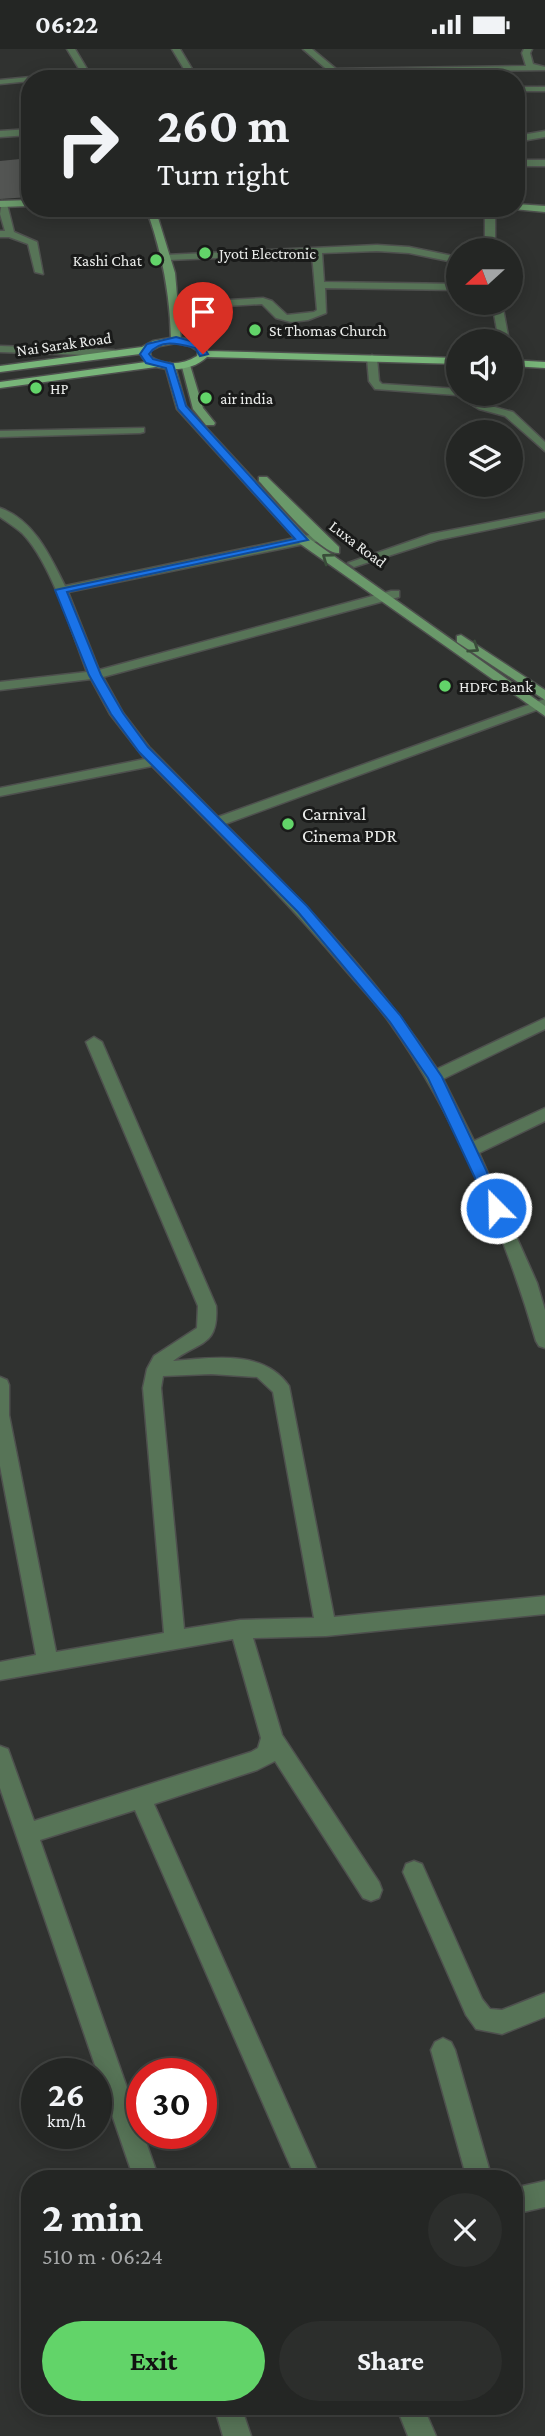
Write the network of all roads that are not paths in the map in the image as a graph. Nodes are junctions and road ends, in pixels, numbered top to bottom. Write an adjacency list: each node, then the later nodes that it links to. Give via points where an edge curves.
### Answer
1 (71, 49): 6 (street)
2 (176, 49): 7 (street)
3 (307, 49): 8 (street)
4 (528, 49): 5 (street)
5 (534, 68): 9 (street); 10 (street)
6 (84, 70)
7 (189, 70)
8 (336, 70)
9 (403, 70)
10 (545, 70)
11 (21, 80): 12 (street)
12 (0, 82)
13 (525, 89): 14 (street)
14 (545, 89)
15 (21, 133): 16 (street)
16 (0, 134)
17 (545, 134): 18 (street)
18 (525, 137)
19 (525, 163): 20 (street)
20 (545, 163)
21 (21, 203): 22 (street)
22 (1, 204): 27 (street)
23 (525, 208): 24 (street)
24 (545, 209)
25 (153, 217): 30 (street)
26 (489, 217): 28 (street)
27 (5, 234): 32 (street, via 32,241)
28 (490, 238)
29 (317, 251): 30 (street); 31 (street, via 392,249); 33 (street)
30 (168, 257): 35 (street)
31 (446, 258)
32 (40, 272)
33 (320, 285): 34 (street); 35 (street, via 322,310 312,317 281,316 263,301)
34 (446, 287)
35 (175, 306): 36 (street)
36 (176, 340): 38 (main road, Nai Sarak Road); 40 (main road, via 199,346)
37 (0, 349): 39 (street)
38 (145, 350): 39 (main road, Nai Sarak Road); 43 (main road, via 146,358)
39 (114, 353): 48 (main road, Nai Sarak Road)
40 (203, 354): 41 (main road); 45 (main road)
41 (372, 358): 42 (main road); 50 (street, via 379,387)
42 (446, 361)
43 (156, 364): 47 (main road, Nai Sarak Road); 49 (main road, Nai Sarak Road)
44 (523, 364): 46 (main road)
45 (185, 365): 47 (main road, Nai Sarak Road); 57 (street, Luxa Road, via 198,409)
46 (545, 365)
47 (170, 366): 58 (street, via 181,407)
48 (0, 369)
49 (0, 385)
50 (446, 392)
51 (481, 406): 54 (street, via 509,414)
52 (140, 430): 53 (street)
53 (0, 434)
54 (545, 448)
55 (0, 511): 60 (street, via 26,531)
56 (545, 515): 59 (street, via 435,537)
57 (319, 537): 58 (street); 59 (street, Luxa Road)
58 (303, 540): 60 (street); 62 (street, one-way to 58)
59 (354, 563): 61 (street, Luxa Road)
60 (61, 590): 63 (street)
61 (395, 594): 62 (street); 65 (street, Luxa Road, one-way to 65)
62 (382, 598): 63 (street); 65 (street)
63 (95, 675): 64 (street); 66 (street, via 117,714)
64 (0, 686)
65 (543, 704): 68 (street)
66 (156, 761): 67 (street); 68 (street)
67 (0, 792)
68 (217, 822): 71 (street, via 358,973)
69 (545, 1023): 71 (street)
70 (94, 1042): 75 (street, via 206,1306 207,1329 201,1338 171,1352)
71 (435, 1077): 73 (street)
72 (545, 1114): 73 (street)
73 (470, 1150): 74 (street, via 528,1283)
74 (545, 1341)
75 (156, 1369): 79 (street, via 247,1367 273,1378 282,1391); 81 (street, via 152,1388)
76 (0, 1385): 77 (street)
77 (0, 1415): 82 (street)
78 (545, 1605): 79 (street)
79 (326, 1627): 80 (street)
80 (240, 1629): 81 (street); 84 (street)
81 (175, 1640): 82 (street)
82 (48, 1662): 83 (street)
83 (0, 1671)
84 (272, 1738): 86 (street, via 267,1754 257,1760); 89 (street)
85 (0, 1756): 87 (street)
86 (141, 1799): 87 (street); 93 (street)
87 (27, 1834): 92 (street)
88 (414, 1873): 90 (street, via 484,2021 502,2022)
89 (371, 1890)
90 (545, 2005)
91 (443, 2050): 94 (street)
92 (144, 2170)
93 (305, 2170)
94 (477, 2170)
95 (545, 2194): 96 (street)
96 (523, 2199)
97 (230, 2415): 99 (street)
98 (413, 2415): 100 (street)
99 (237, 2436)
100 (422, 2436)

